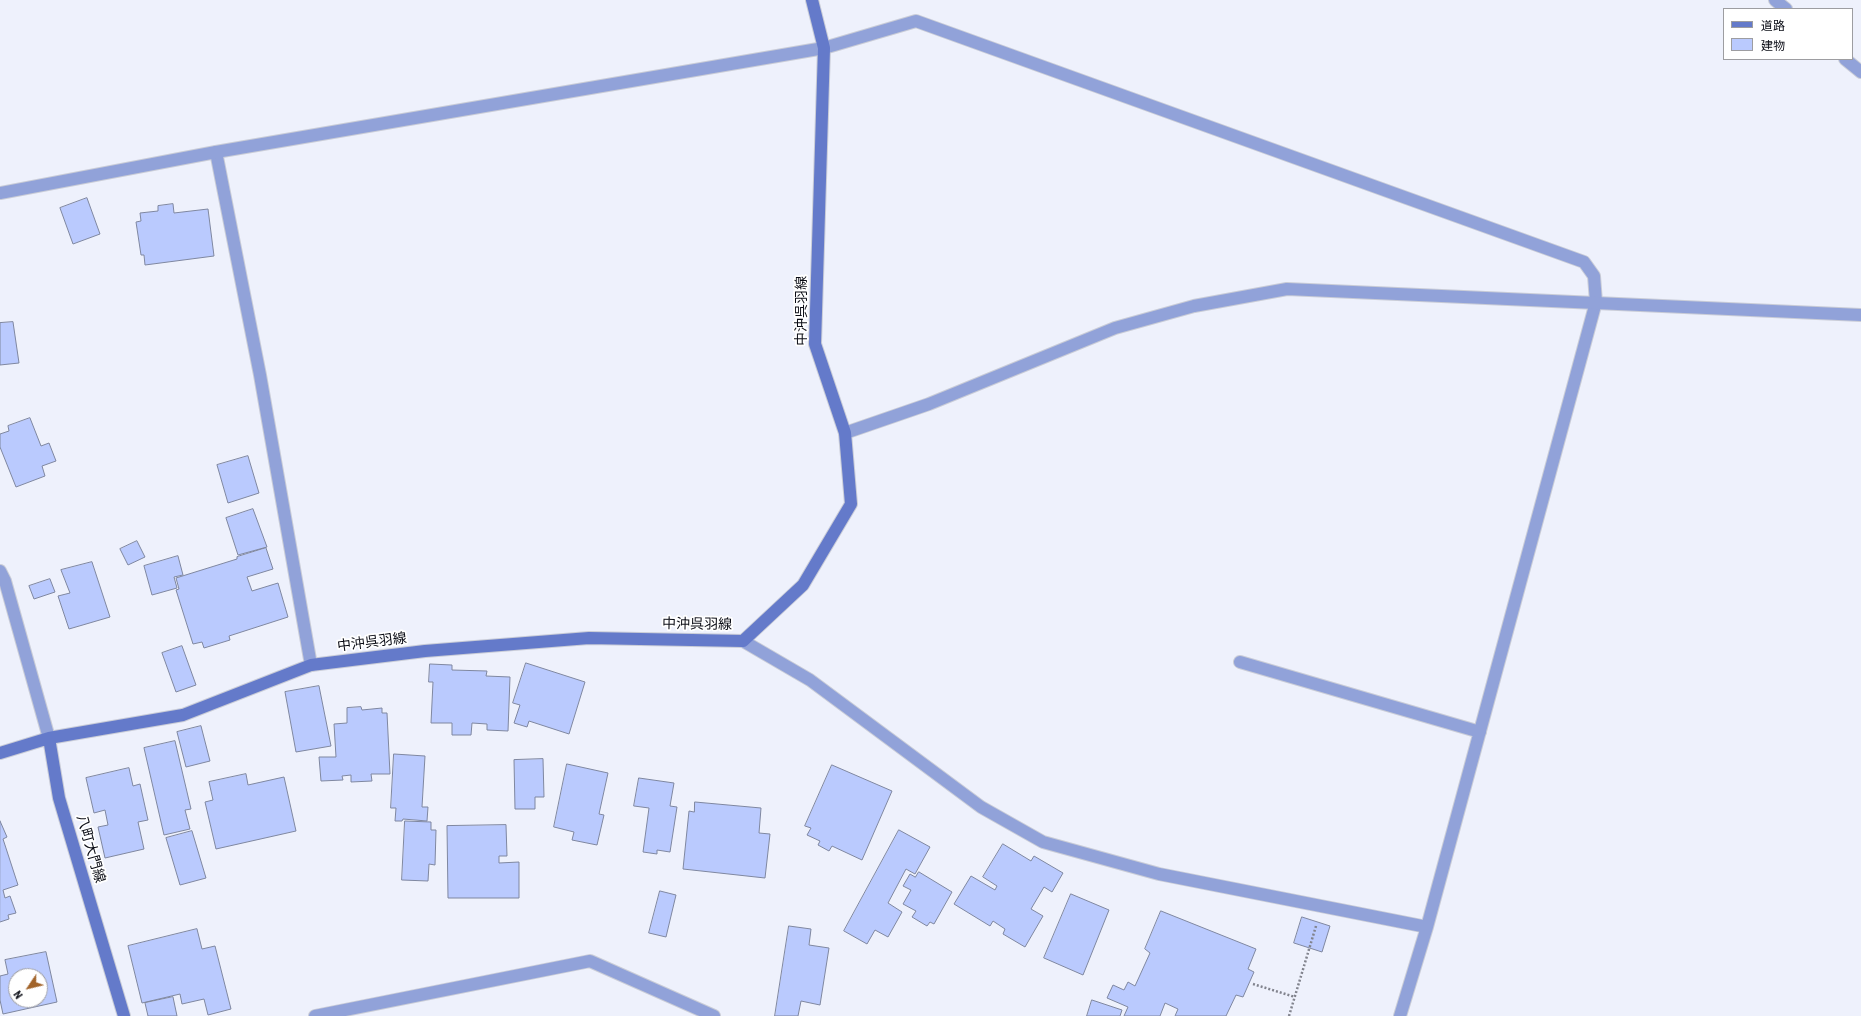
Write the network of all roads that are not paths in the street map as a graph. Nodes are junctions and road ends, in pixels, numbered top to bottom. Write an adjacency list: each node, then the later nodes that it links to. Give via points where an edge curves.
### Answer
1 (812, 0): 4 (main road, 中沖呉羽線)
2 (1775, 0): 3 (street)
3 (1785, 8)
4 (824, 48): 7 (street); 9 (street, via 916,21 1584,262 1594,276); 11 (main road, 中沖呉羽線, via 815,344)
5 (1846, 60): 6 (street)
6 (1861, 72)
7 (216, 152): 8 (street); 15 (street, via 260,375)
8 (0, 193)
9 (1596, 302): 10 (street); 11 (street, via 1287,289 1194,306 1115,328 929,404); 16 (street)
10 (1861, 315)
11 (845, 433): 13 (main road, 中沖呉羽線, via 851,504 803,585)
12 (0, 571): 17 (street)
13 (743, 641): 15 (main road, 中沖呉羽線, via 589,638 425,651); 19 (street, via 810,680 982,807 1043,842 1159,874)
14 (1240, 662): 16 (street)
15 (311, 665): 17 (main road, 中沖呉羽線, via 183,715)
16 (1480, 732): 19 (street)
17 (49, 738): 18 (main road); 20 (main road, 八町大門線, via 59,798)
18 (0, 753)
19 (1427, 927): 23 (street)
20 (124, 1016)
21 (315, 1016): 22 (street, via 590,961)
22 (714, 1016)
23 (1400, 1016)

